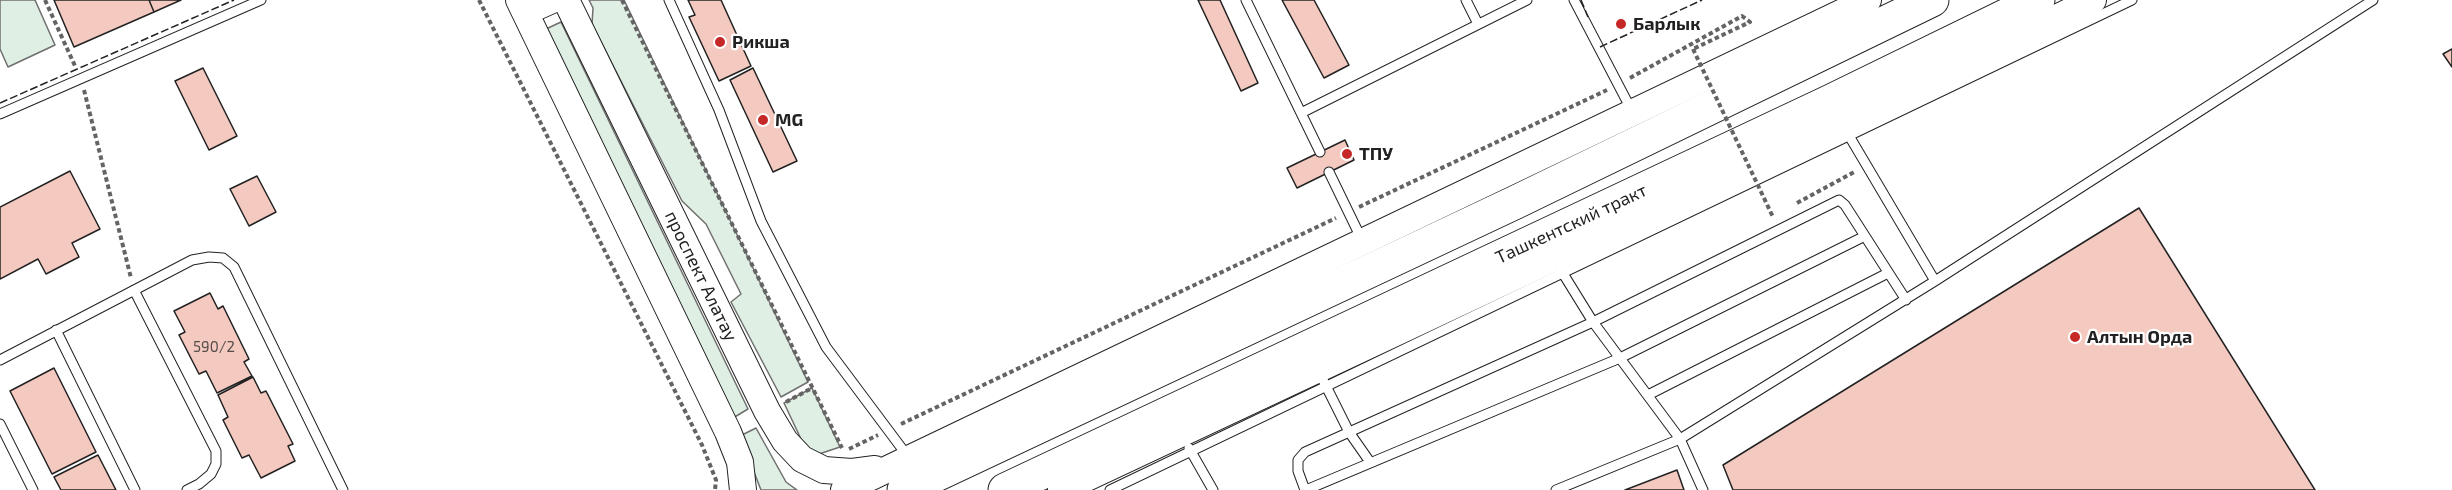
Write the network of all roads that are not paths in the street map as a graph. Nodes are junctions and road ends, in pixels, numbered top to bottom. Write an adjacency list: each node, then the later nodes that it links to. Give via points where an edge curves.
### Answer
1 (261, 0): 19 (lane)
2 (552, 0): 15 (main road)
3 (566, 0): 42 (main road, проспект Алатау, via 785,441 802,459 824,470)
4 (669, 0): 42 (lane, via 719,110 761,221 826,347 887,430)
5 (1246, 0): 18 (lane)
6 (1466, 0): 16 (lane)
7 (1527, 0): 16 (lane)
8 (1574, 0): 17 (lane)
9 (1868, 0): 17 (main road)
10 (1932, 0): 42 (highway, via 1516,202)
11 (2038, 0): 49 (highway, Ташкентский тракт)
12 (2093, 0): 20 (main road)
13 (2132, 0): 20 (lane)
14 (2373, 0): 27 (lane)
15 (522, 6): 47 (main road, via 728,432 740,462)
16 (1478, 24): 18 (lane)
17 (1629, 105): 23 (main road)
18 (1301, 113): 21 (lane)
19 (0, 114)
20 (1846, 130): 25 (main road); 27 (lane)
21 (1320, 152)
22 (1329, 172): 23 (lane)
23 (1358, 234): 42 (main road)
24 (1865, 236): 26 (lane); 30 (lane, via 1839,200); 32 (lane)
25 (1558, 265): 30 (lane); 34 (main road)
26 (1888, 273): 29 (lane); 35 (lane)
27 (1935, 281): 29 (lane)
28 (134, 290): 31 (lane); 45 (lane, via 216,451 211,474); 46 (lane, via 192,260 223,258 234,267)
29 (1905, 300): 39 (lane)
30 (1593, 322): 32 (lane); 37 (lane)
31 (56, 330): 33 (lane); 44 (lane)
32 (1620, 358): 35 (lane); 41 (lane)
33 (0, 360)
34 (1322, 378): 37 (lane); 40 (main road)
35 (1647, 395): 39 (lane)
36 (0, 424): 43 (lane)
37 (1350, 432): 41 (lane); 53 (lane, via 1305,452 1298,460)
38 (929, 439): 42 (lane)
39 (1680, 439): 54 (lane); 55 (lane)
40 (1186, 442): 50 (main road); 51 (lane); 52 (lane)
41 (1370, 462): 53 (lane)
42 (903, 471): 48 (main road)
43 (33, 490)
44 (135, 490)
45 (187, 490)
46 (343, 490)
47 (743, 490)
48 (844, 490)
49 (1005, 490)
50 (1061, 490)
51 (1110, 490)
52 (1213, 490)
53 (1305, 490)
54 (1556, 490)
55 (1703, 490)

